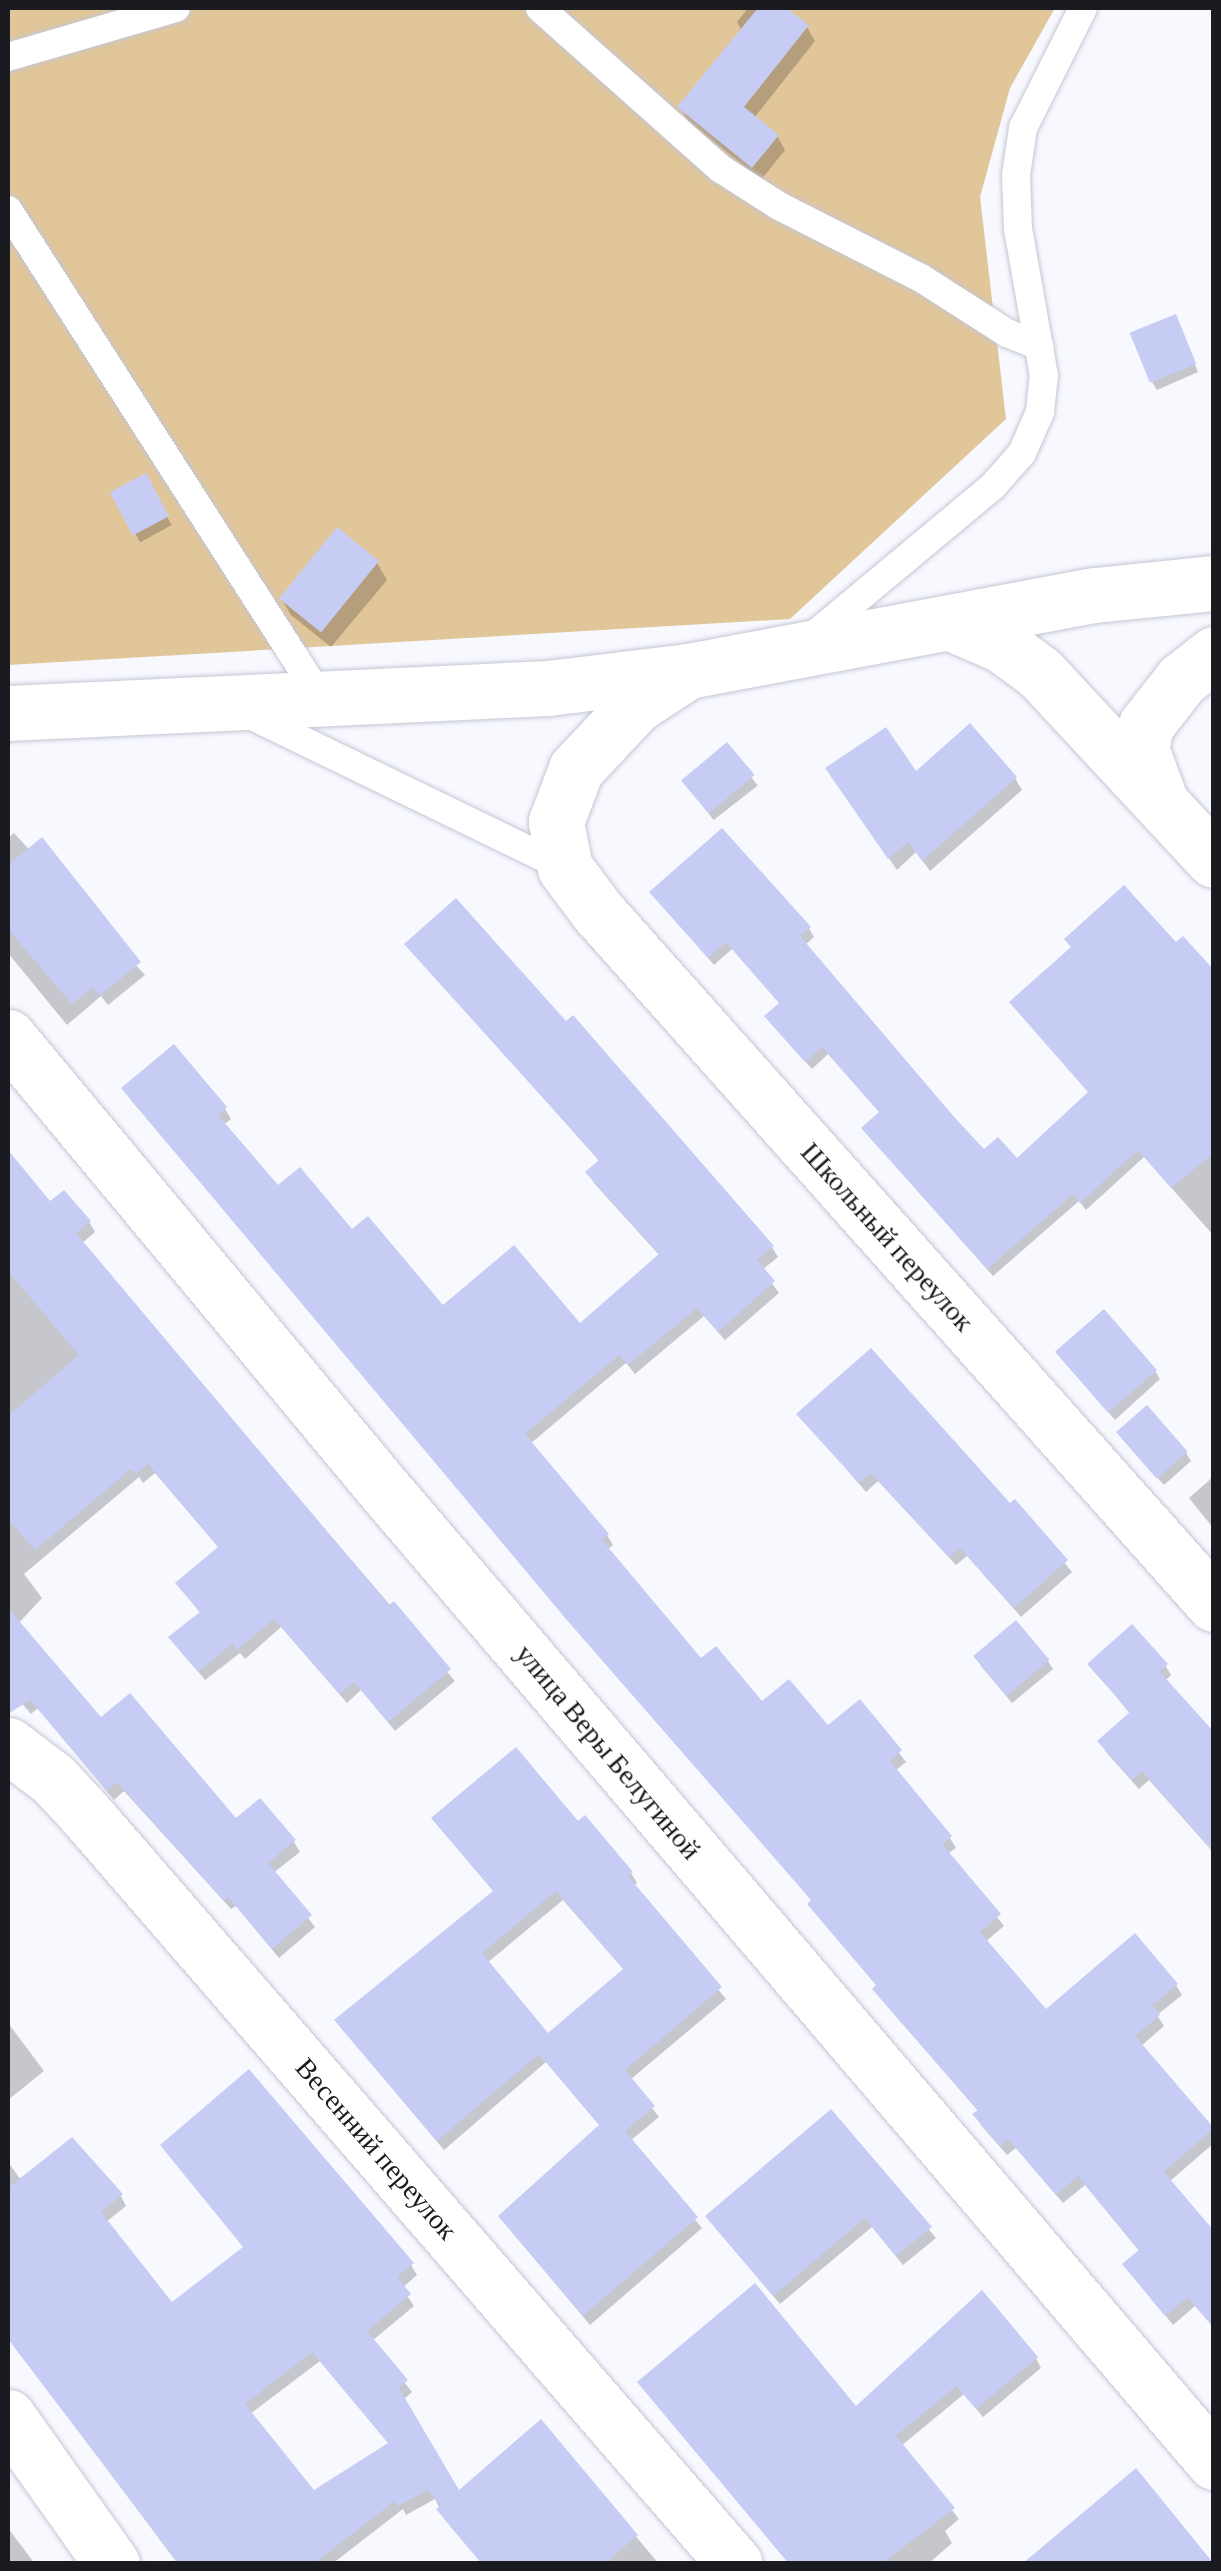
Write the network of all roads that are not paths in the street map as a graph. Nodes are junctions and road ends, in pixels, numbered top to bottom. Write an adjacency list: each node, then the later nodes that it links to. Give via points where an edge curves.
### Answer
1 (176, 8): 4 (lane)
2 (540, 8): 6 (lane, via 722,169)
3 (1082, 8): 6 (lane, via 1024,128 1016,176)
4 (8, 57)
5 (8, 210): 12 (lane)
6 (1038, 346): 9 (lane, via 1044,376 1040,412 1022,453 947,528)
7 (1214, 583): 8 (street, via 1095,595)
8 (951, 623): 9 (street); 16 (street, via 1002,644 1040,673)
9 (792, 652): 11 (street)
10 (1214, 654): 16 (street, via 1180,680 1146,725 1142,749)
11 (688, 672): 12 (street, via 548,688); 18 (street, via 626,715 576,769 556,822)
12 (322, 700): 13 (street)
13 (229, 705): 14 (street); 18 (lane)
14 (34, 712): 15 (street)
15 (8, 741)
16 (1162, 803): 17 (street)
17 (1214, 860)
18 (565, 868): 20 (street, Школьный переулок)
19 (8, 1037): 23 (street, улица Веры Белугиной, via 382,1487)
20 (1214, 1604)
21 (8, 1746): 25 (street, Весенний переулок, via 54,1779 82,1810)
22 (8, 2417): 24 (street)
23 (1214, 2462)
24 (112, 2564)
25 (735, 2564)

